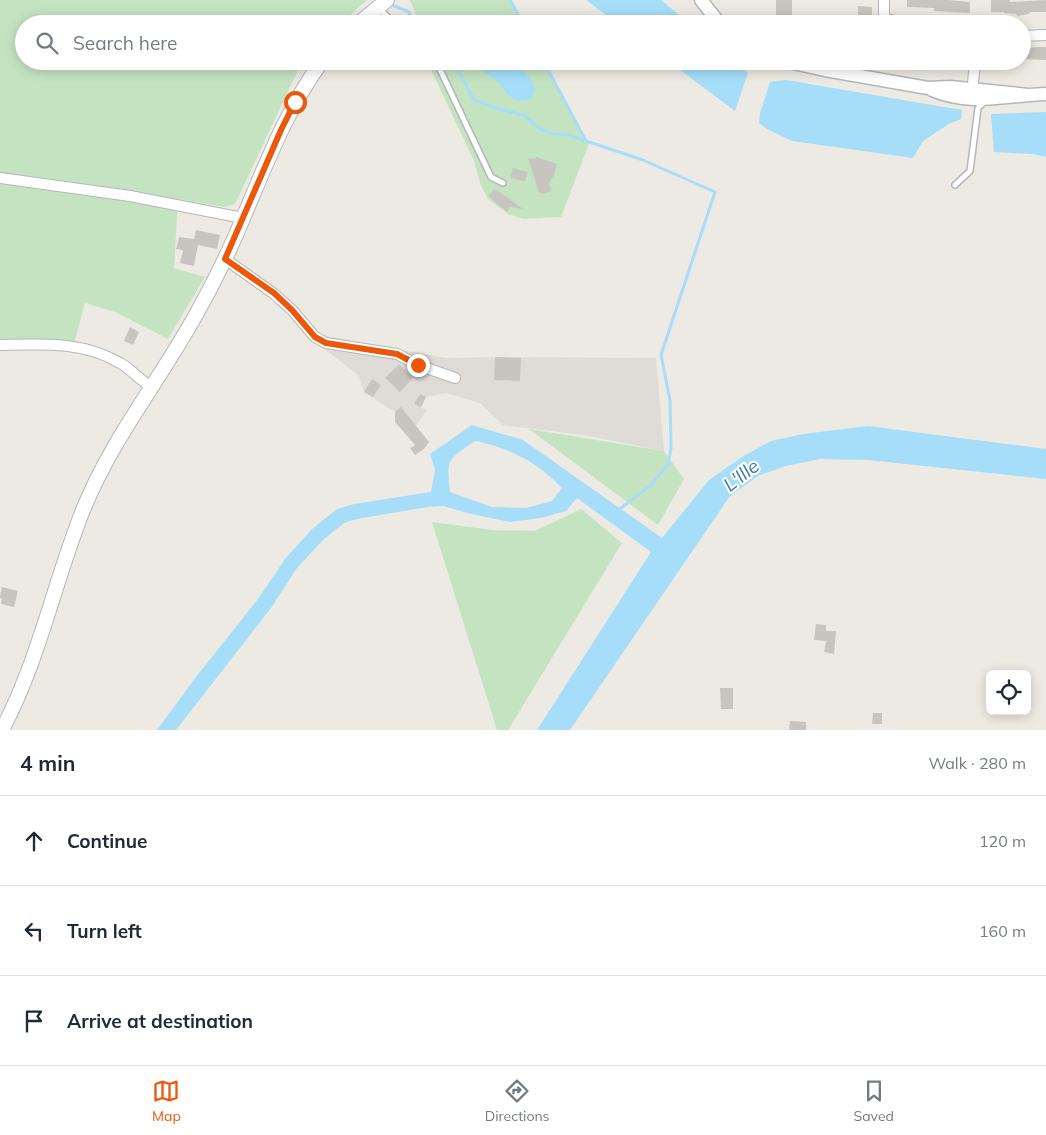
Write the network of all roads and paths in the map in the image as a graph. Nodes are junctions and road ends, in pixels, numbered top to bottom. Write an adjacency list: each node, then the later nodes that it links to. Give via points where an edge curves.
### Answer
1 (701, 0): 6 (street)
2 (884, 0): 7 (street)
3 (383, 3): 4 (main road); 5 (lane)
4 (369, 15)
5 (389, 15)
6 (713, 15)
7 (885, 15)
8 (1046, 35): 9 (street)
9 (1031, 36)
10 (315, 70): 19 (main road, via 298,90)
11 (440, 70): 17 (lane, via 491,178)
12 (824, 70): 14 (street, via 928,88 947,96)
13 (976, 70): 14 (street)
14 (980, 93): 15 (street); 18 (lane, via 970,171)
15 (1046, 94)
16 (0, 178): 19 (street, via 130,196)
17 (503, 183)
18 (955, 185)
19 (243, 218): 20 (main road)
20 (221, 259): 22 (street, via 274,293 315,337 326,343 397,354); 23 (main road, via 198,312 176,341)
21 (0, 345): 23 (street, via 57,344 101,353 122,364)
22 (455, 378)
23 (151, 387): 24 (main road, via 108,450 48,606 36,651)
24 (2, 730)

